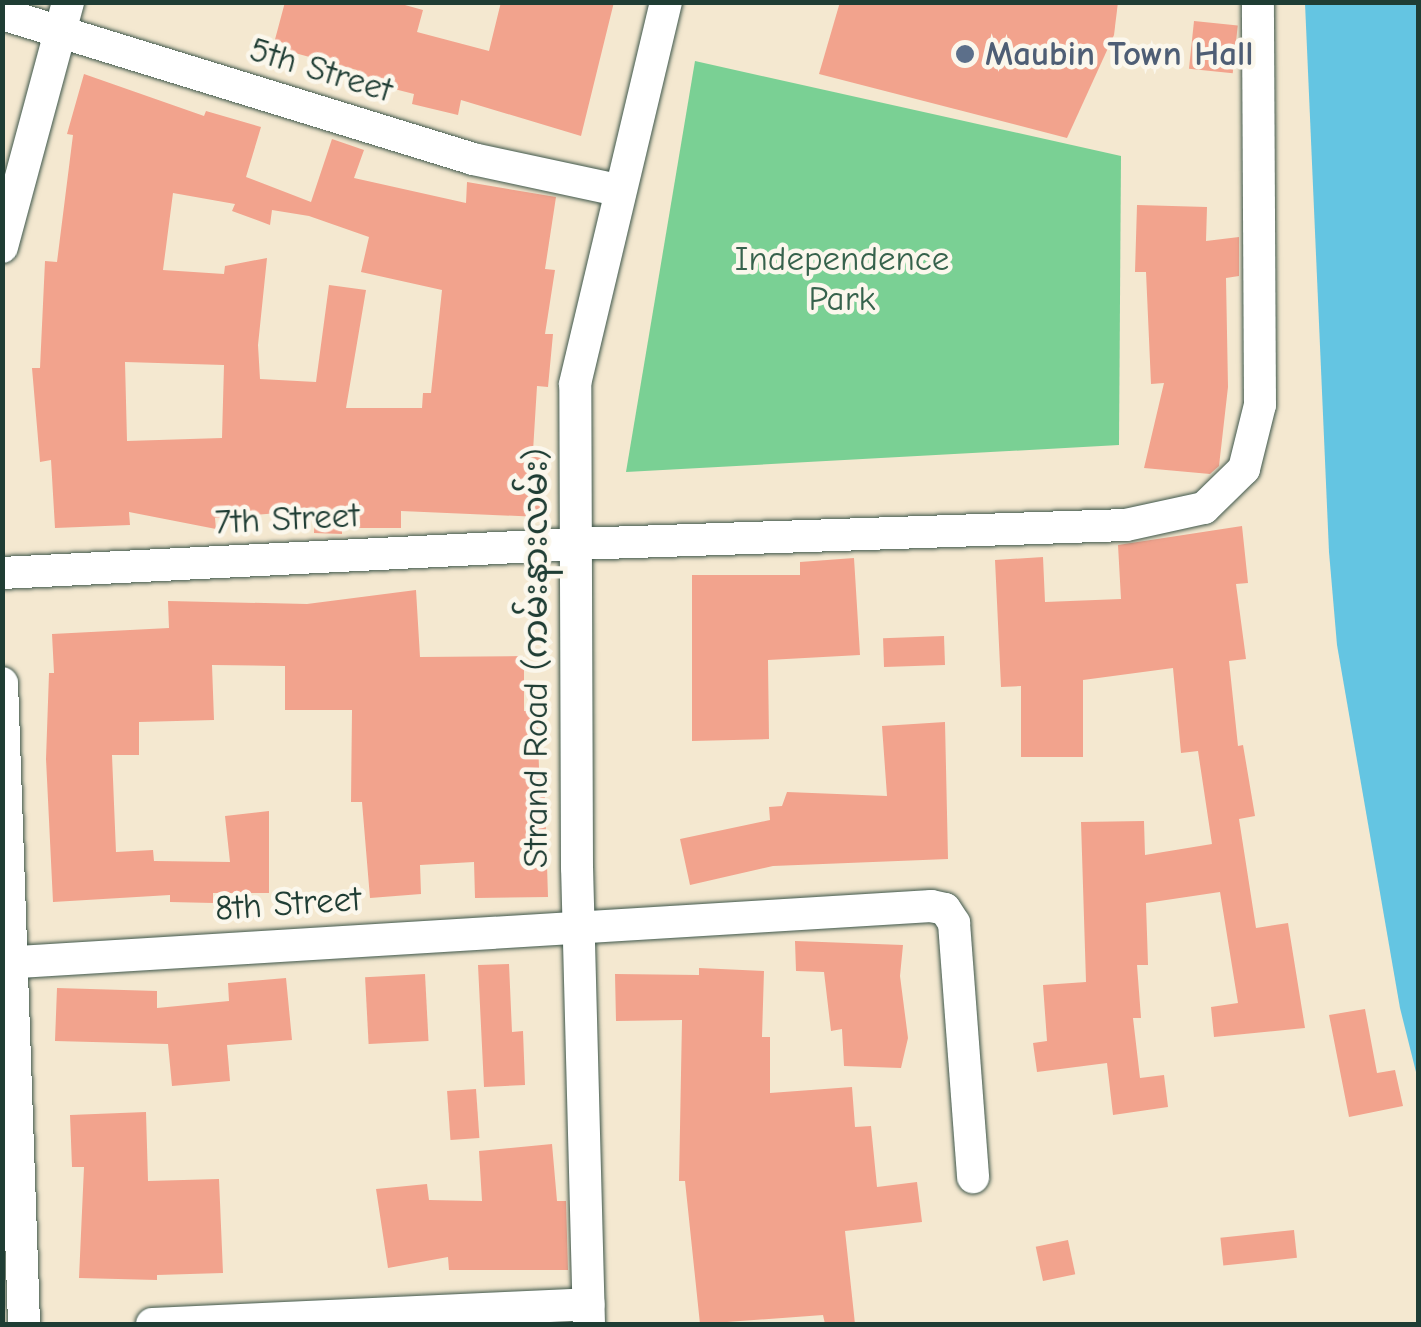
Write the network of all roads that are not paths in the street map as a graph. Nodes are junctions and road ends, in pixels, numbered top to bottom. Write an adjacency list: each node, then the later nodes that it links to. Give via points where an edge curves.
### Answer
1 (666, 2): 5 (street, Strand Road (ကမ်းနားလမ်း))
2 (1258, 2): 7 (street, 7th Street, via 1260,405 1244,469 1204,508 1126,525)
3 (2, 14): 4 (street, 5th Street)
4 (64, 17): 5 (street, 5th Street, via 473,159); 6 (street)
5 (618, 190): 7 (street, Strand Road (ကမ်းနားလမ်း), via 575,384)
6 (2, 247)
7 (576, 544): 8 (street, 7th Street); 10 (street, Strand Road (ကမ်းနားလမ်း))
8 (2, 573)
9 (2, 683): 11 (street)
10 (578, 926): 11 (street, 8th Street); 12 (street, 8th Street, via 945,910 954,923); 13 (street, Strand Road (ကမ်းနားလမ်း))
11 (7, 963): 14 (street)
12 (973, 1177)
13 (589, 1314): 15 (street)
14 (24, 1324)
15 (152, 1324)

